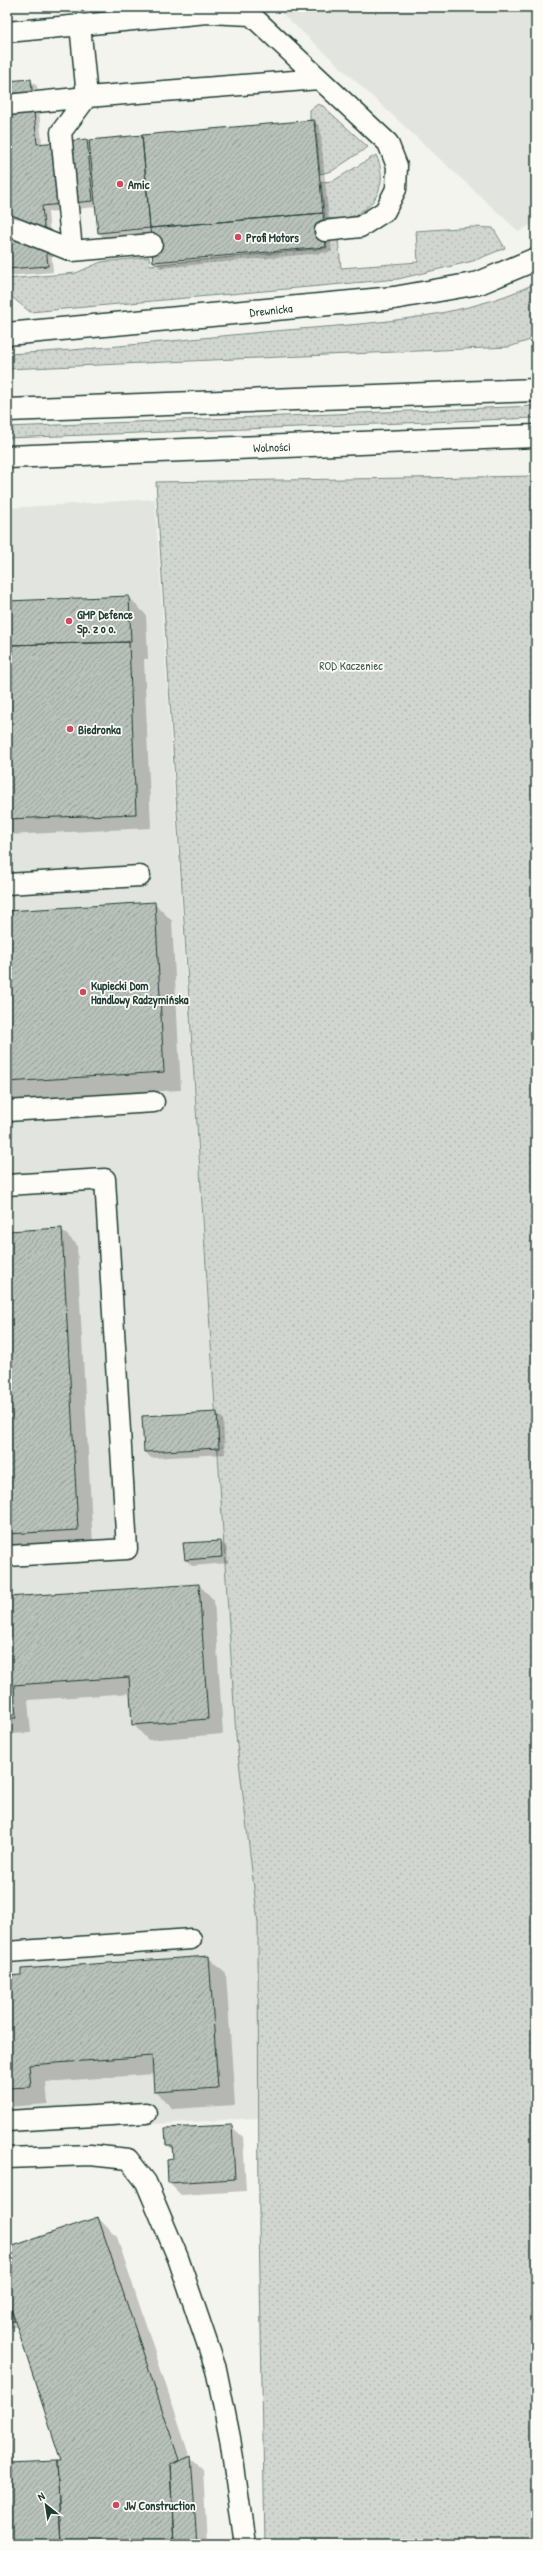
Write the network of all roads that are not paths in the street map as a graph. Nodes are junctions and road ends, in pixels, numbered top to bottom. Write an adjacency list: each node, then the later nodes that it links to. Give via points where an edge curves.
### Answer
1 (207, 10): 2 (lane); 4 (lane, via 251,15)
2 (80, 24): 3 (lane); 5 (lane)
3 (7, 32)
4 (319, 79): 5 (lane); 8 (lane, via 388,144 397,166 396,189 385,211 360,228)
5 (87, 97): 6 (lane); 10 (lane, via 61,132)
6 (7, 105)
7 (7, 225): 10 (lane)
8 (325, 230)
9 (152, 244): 10 (lane)
10 (72, 251)
11 (534, 258): 12 (street, Drewnicka, via 479,283 394,298)
12 (7, 334)
13 (536, 390): 14 (street)
14 (7, 410)
15 (536, 436): 16 (street, Wolności)
16 (7, 457)
17 (140, 876): 18 (lane)
18 (7, 884)
19 (154, 1102): 20 (lane)
20 (7, 1111)
21 (7, 1185): 22 (lane, via 105,1179 127,1549)
22 (7, 1556)
23 (191, 1939): 24 (lane)
24 (7, 1952)
25 (146, 2113): 26 (lane)
26 (7, 2121)
27 (7, 2158): 28 (lane, via 90,2155 128,2159 146,2182 178,2258 216,2370 230,2438)
28 (244, 2544)

